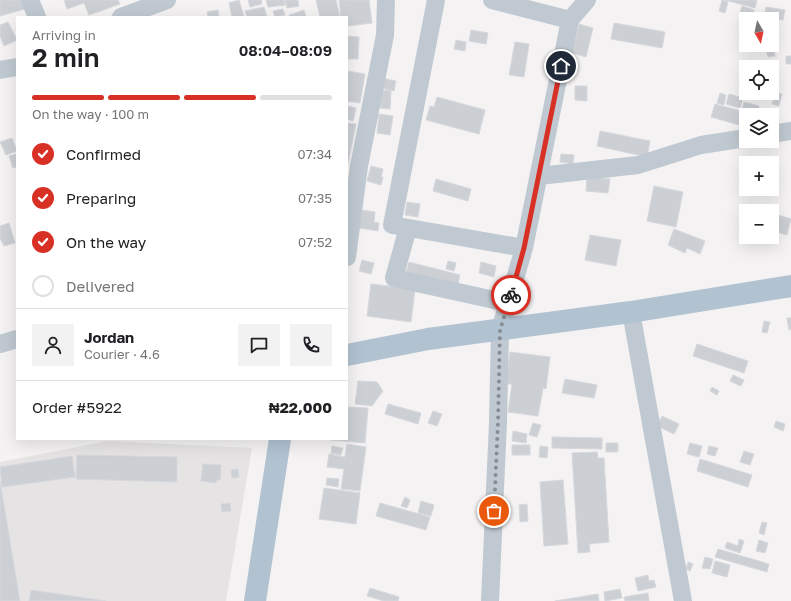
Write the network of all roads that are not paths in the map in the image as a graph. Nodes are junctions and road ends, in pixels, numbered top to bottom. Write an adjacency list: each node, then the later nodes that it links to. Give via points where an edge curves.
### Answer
1 (30, 0): 7 (street)
2 (167, 0): 8 (street)
3 (386, 0): 18 (street, via 385,36 360,166)
4 (436, 0): 16 (street, via 392,225)
5 (492, 0): 9 (street)
6 (587, 0): 9 (street)
7 (37, 16)
8 (124, 16)
9 (570, 20): 15 (street)
10 (16, 67): 11 (street)
11 (0, 70)
12 (791, 131): 13 (street)
13 (779, 133)
14 (739, 139): 15 (street, via 701,145 638,165)
15 (539, 176): 17 (street)
16 (408, 228): 17 (street); 20 (street, via 394,278)
17 (524, 248): 20 (street)
18 (348, 250)
19 (791, 286): 21 (main road)
20 (508, 303): 22 (street)
21 (631, 312): 22 (main road); 29 (street)
22 (500, 330): 25 (main road, via 428,339); 28 (street)
23 (16, 339): 24 (street)
24 (0, 344)
25 (348, 355)
26 (280, 440): 27 (main road)
27 (255, 601)
28 (490, 601)
29 (683, 601)

